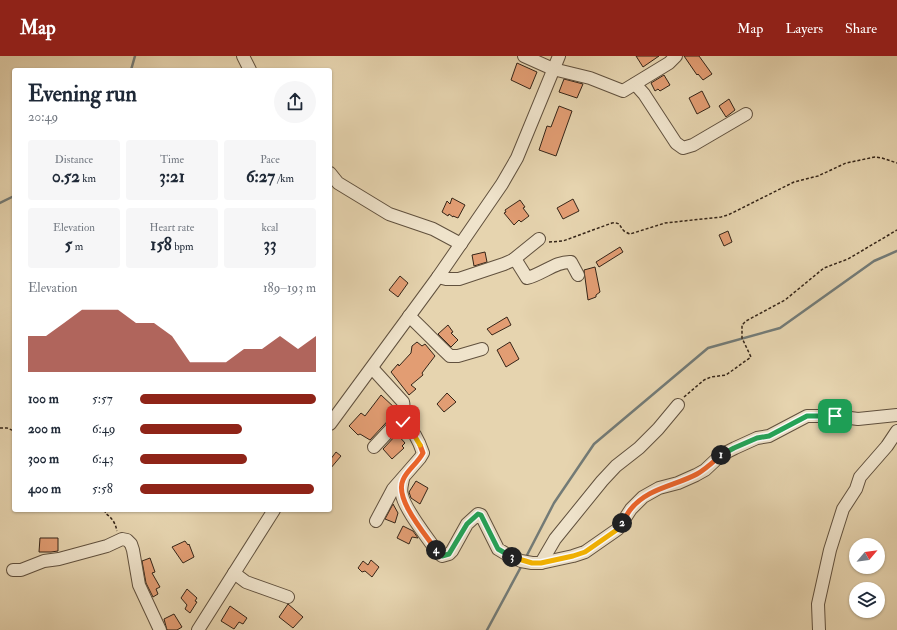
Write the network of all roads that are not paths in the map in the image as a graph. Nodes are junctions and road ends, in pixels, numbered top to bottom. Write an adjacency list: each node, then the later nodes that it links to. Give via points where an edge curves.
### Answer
1 (524, 56): 7 (street)
2 (559, 56): 7 (street)
3 (676, 56): 8 (street, via 670,63)
4 (243, 57): 5 (street); 6 (street)
5 (239, 68)
6 (249, 68)
7 (553, 69): 8 (street, via 590,78 623,91); 12 (street, via 517,158)
8 (636, 84): 9 (street, via 682,148 693,145)
9 (746, 114)
10 (332, 176): 12 (street, via 338,183 389,214 432,229)
11 (539, 239): 13 (street)
12 (461, 244): 15 (street)
13 (513, 260): 14 (street, via 518,262 527,278 565,261 571,262); 15 (street, via 459,279)
14 (578, 275)
15 (438, 277): 16 (street)
16 (409, 316): 17 (street, via 450,356); 18 (street)
17 (482, 349)
18 (372, 368): 21 (street, via 403,402 405,407); 22 (street)
19 (679, 403): 28 (street, via 658,429 602,481 555,539)
20 (897, 415): 28 (street, via 858,418 807,416 769,436 734,448 696,475 659,488 644,497 618,529 585,552)
21 (402, 417): 24 (street); 25 (street, via 423,453)
22 (332, 421)
23 (897, 431): 34 (street, via 890,443 860,477 856,489 843,509 830,550 818,604)
24 (374, 447)
25 (403, 480): 27 (street, via 393,489); 28 (street, via 401,489 405,505 442,556 449,554 467,524 478,514 481,515 498,549 521,561)
26 (273, 512): 30 (street)
27 (376, 521)
28 (541, 563)
29 (13, 570): 32 (street, via 107,546 122,539 127,540 133,550 139,585)
30 (234, 573): 31 (street, via 246,582); 33 (street)
31 (288, 597)
32 (160, 630)
33 (198, 630)
34 (819, 630)

